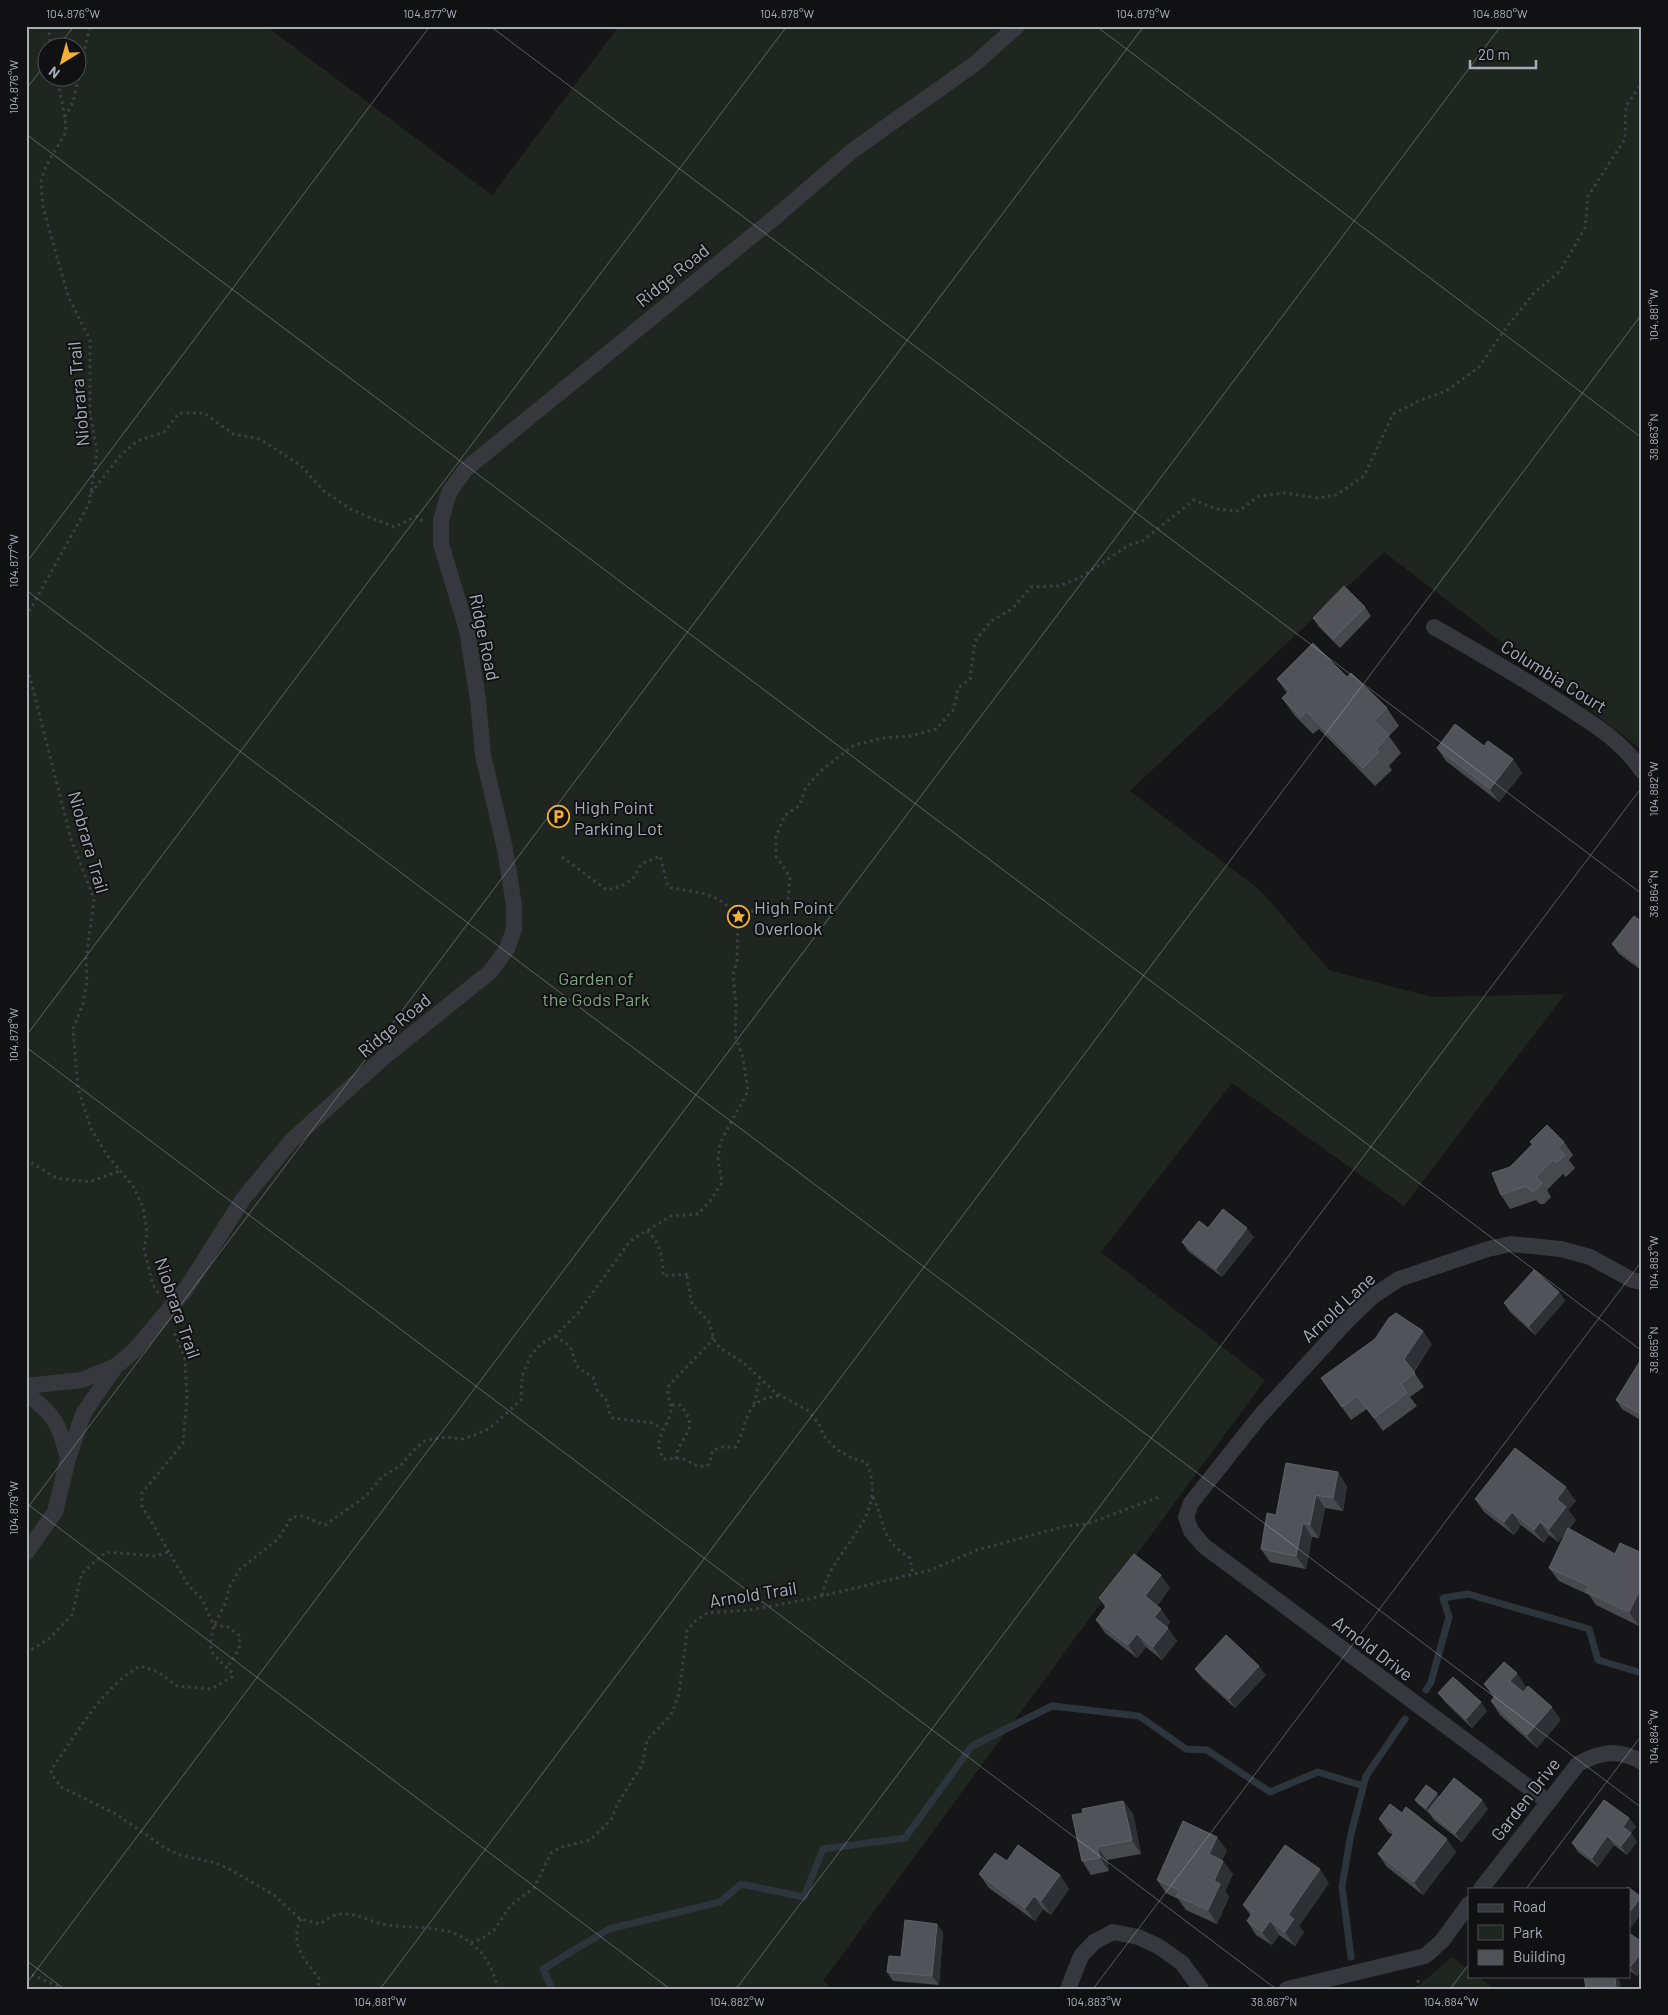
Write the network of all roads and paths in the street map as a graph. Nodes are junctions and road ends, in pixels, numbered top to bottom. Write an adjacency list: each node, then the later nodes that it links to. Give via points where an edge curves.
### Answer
1 (90, 26): 5 (path, via 74,102)
2 (1017, 26): 18 (street, Ridge Road, via 976,63 852,151 466,469 450,491 441,521 441,544 466,630 483,755 505,849 514,905 514,929 506,950 490,972 383,1058 292,1140 243,1199)
3 (1642, 83): 13 (path, via 1626,106 1625,139 1588,196 1586,228 1560,271 1534,293 1479,367 1446,391 1393,414 1364,476 1336,495 1318,498 1285,493 1259,496 1239,511 1216,509 1194,500 1142,542 1129,545 1081,577 1058,586 1031,587 1012,609 991,621 975,641 970,678 958,688 954,709 936,729 854,745 806,787 799,806 785,814 776,837 776,856 790,877 788,899 780,914 752,911)
4 (59, 88): 5 (path, Niobrara Trail)
5 (65, 117): 6 (path, Niobrara Trail, via 66,132 41,181 42,207 68,296 90,340 90,413 97,452)
6 (90, 493): 7 (path, via 137,440 164,432 179,413 204,413 233,434 260,439 300,465 324,491 352,510 394,527 417,516); 8 (path, Niobrara Trail, via 89,504 70,541)
7 (426, 527)
8 (26, 617)
9 (1434, 628): 11 (street, Columbia Court, via 1526,680 1611,735)
10 (26, 662): 15 (path, Niobrara Trail, via 71,839 94,899 86,958 86,989 73,1029 78,1088 91,1129)
11 (1642, 771)
12 (562, 857): 13 (path, via 607,890 633,879 641,864 660,856 668,887 712,895 727,903)
13 (738, 917): 16 (path, via 737,961 732,975 735,1035 743,1058 748,1091 720,1143 718,1159 722,1183 698,1214 671,1216)
14 (26, 1160): 15 (path, via 56,1178 90,1182)
15 (119, 1171): 18 (path, Niobrara Trail, via 133,1186 143,1207 144,1249 153,1285)
16 (647, 1231): 19 (path, via 630,1241 578,1314); 20 (path, via 660,1250 663,1276 689,1274 692,1304 709,1322)
17 (1642, 1282): 33 (street, Arnold Lane, via 1632,1280 1590,1257 1561,1249 1511,1244 1488,1248 1400,1278 1373,1296 1345,1323 1260,1416 1191,1503)
18 (169, 1311): 21 (street, Ridge Road, via 134,1351); 34 (path, Niobrara Trail, via 185,1359 188,1400 183,1443 142,1493 142,1506)
19 (555, 1336): 28 (path, via 570,1346 579,1370 593,1377 597,1390 607,1401 610,1415 653,1423); 38 (path, via 540,1344 531,1355 522,1376 521,1400 490,1428 462,1439 426,1440 401,1465 382,1477 366,1496 325,1525 302,1516 292,1517 278,1539 240,1569)
20 (713, 1336): 22 (path, via 724,1352 739,1360); 27 (path, via 672,1382 667,1393)
21 (116, 1366): 23 (street, Ridge Road, via 82,1380); 29 (street, Ridge Road, via 83,1414)
22 (760, 1379): 25 (path); 26 (path)
23 (26, 1386)
24 (26, 1393): 29 (street, via 42,1404 61,1428)
25 (782, 1396): 26 (path, via 765,1398); 31 (path, via 814,1416 824,1436 836,1448 866,1462 872,1477)
26 (754, 1404): 30 (path, via 744,1420 736,1448 716,1448 710,1462 703,1467 682,1458)
27 (672, 1405): 28 (path, via 671,1415); 30 (path, via 680,1405 686,1412 690,1429)
28 (662, 1429): 30 (path, via 661,1455 668,1460)
29 (68, 1458): 35 (street, Ridge Road, via 55,1512)
30 (676, 1459)
31 (873, 1496): 36 (path, via 886,1536 895,1549 910,1558); 37 (path, via 868,1513 826,1580)
32 (1158, 1497): 36 (path, Arnold Trail, via 1087,1524 1066,1526 977,1550)
33 (1186, 1517): 42 (street, Arnold Drive, via 1191,1531 1204,1546)
34 (169, 1552): 38 (path, Niobrara Trail, via 188,1585 202,1599); 39 (path, via 156,1556 106,1552 82,1573 72,1615 50,1638)
35 (26, 1553)
36 (914, 1574): 37 (path, Arnold Trail)
37 (822, 1596): 46 (path, Arnold Trail, via 749,1610 707,1614 694,1622 687,1631 679,1694 671,1714 647,1740 642,1765 610,1820 590,1840 561,1847 551,1853 534,1888 511,1906 495,1929)
38 (214, 1625): 40 (path, via 210,1646 213,1654); 40 (path, via 228,1627 240,1636 239,1648)
39 (26, 1653)
40 (227, 1668): 45 (path, via 232,1677 212,1689 177,1686 147,1666 128,1673 88,1715 51,1770 52,1775 61,1787 116,1814 165,1848 216,1863 274,1895)
41 (1642, 1762): 42 (street, Garden Drive, via 1617,1753 1596,1754 1578,1764)
42 (1547, 1801): 43 (street, Garden Drive)
43 (1482, 1888)
44 (1468, 1905): 53 (street, via 1442,1940 1425,1956)
45 (301, 1920): 46 (path, via 320,1924 332,1916 346,1913 383,1924 437,1930 463,1937); 49 (path, via 296,1942 319,1978)
46 (471, 1943): 50 (path, via 491,1964)
47 (26, 1972): 48 (path)
48 (64, 1989)
49 (318, 1989)
50 (498, 1989)
51 (1068, 1989): 52 (street, via 1081,1956 1094,1942 1113,1932 1138,1936 1158,1946 1182,1963)
52 (1201, 1989)
53 (1287, 1989)

